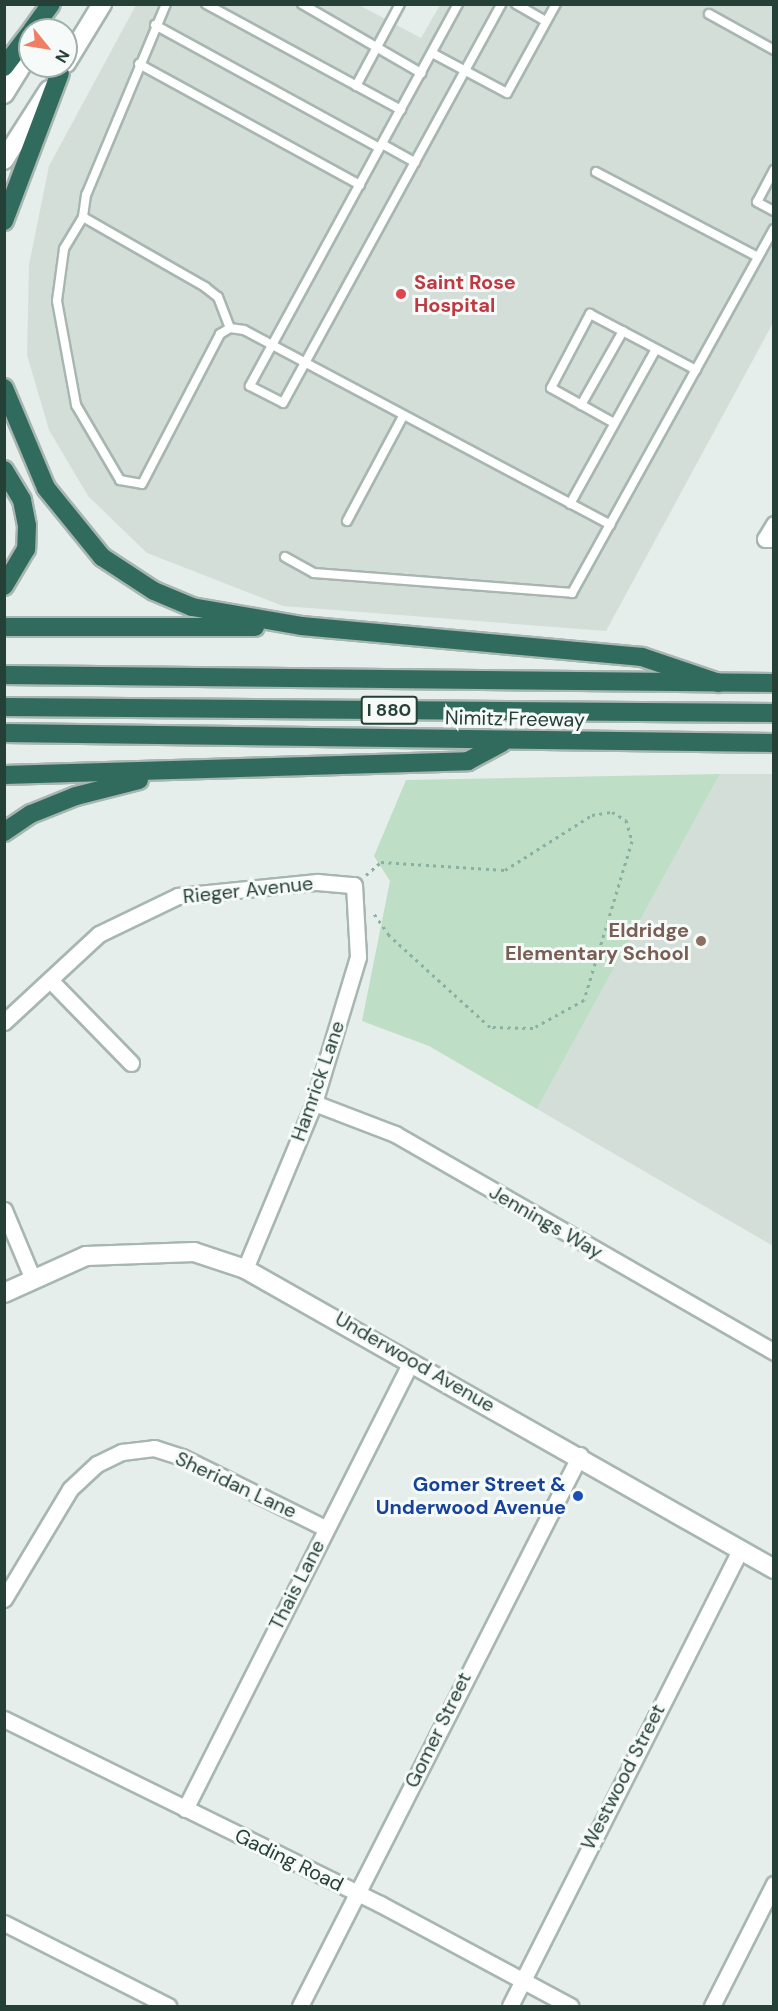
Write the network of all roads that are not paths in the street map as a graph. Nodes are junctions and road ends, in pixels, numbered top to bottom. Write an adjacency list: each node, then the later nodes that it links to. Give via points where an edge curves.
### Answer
1 (51, 4): 13 (highway)
2 (59, 4): 14 (street)
3 (102, 4): 17 (street)
4 (166, 4): 16 (lane)
5 (206, 4): 29 (lane)
6 (302, 4): 18 (lane)
7 (400, 4): 18 (lane)
8 (458, 4): 21 (lane)
9 (501, 4): 24 (lane)
10 (516, 4): 15 (lane)
11 (556, 4): 15 (lane)
12 (709, 14): 20 (lane)
13 (41, 18)
14 (51, 18)
15 (546, 21): 24 (lane, via 507,93)
16 (155, 25): 22 (lane); 32 (lane)
17 (78, 43)
18 (378, 48): 26 (lane); 29 (lane)
19 (18, 49): 23 (highway)
20 (774, 50)
21 (432, 52): 24 (lane); 26 (lane)
22 (139, 64): 37 (lane); 39 (lane, via 86,195)
23 (4, 67)
24 (465, 70): 34 (lane)
25 (18, 71): 30 (street)
26 (421, 73): 31 (lane)
27 (57, 78): 33 (street)
28 (59, 78): 40 (highway)
29 (356, 86): 31 (lane)
30 (4, 94)
31 (401, 110): 32 (lane)
32 (381, 146): 34 (lane); 37 (lane)
33 (4, 160)
34 (415, 162): 47 (lane)
35 (774, 170): 38 (lane, via 757,202)
36 (596, 172): 42 (lane)
37 (360, 184): 45 (lane)
38 (774, 211)
39 (82, 217): 43 (lane, via 205,287 218,297); 43 (lane, via 64,249 57,301 76,405 120,480 142,484 220,333)
40 (4, 221)
41 (774, 229): 42 (lane)
42 (758, 257): 48 (lane)
43 (230, 328): 45 (lane)
44 (622, 331): 46 (lane); 50 (lane); 50 (lane, via 590,314 551,388)
45 (272, 346): 47 (lane); 47 (lane, via 250,386 283,403)
46 (656, 349): 48 (lane); 52 (lane)
47 (304, 364): 51 (lane)
48 (696, 370): 57 (lane)
49 (4, 388): 61 (highway, via 46,488 102,557 154,591 192,606)
50 (581, 405): 52 (lane)
51 (403, 416): 54 (lane); 55 (lane)
52 (614, 423): 54 (lane)
53 (4, 470): 60 (highway, via 22,500 27,526 26,549)
54 (570, 504): 57 (lane)
55 (347, 521)
56 (774, 524): 58 (street)
57 (610, 525): 59 (lane, via 572,593 314,573)
58 (769, 539)
59 (285, 557)
60 (4, 586)
61 (302, 626): 62 (highway); 64 (highway, via 642,657)
62 (4, 627)
63 (4, 675): 64 (highway, Nimitz Freeway / I 880)
64 (719, 683): 65 (highway, Nimitz Freeway / I 880)
65 (774, 683)
66 (4, 707): 67 (highway, I 880)
67 (774, 713)
68 (4, 733): 69 (highway, Nimitz Freeway / I 880)
69 (506, 742): 70 (highway, Nimitz Freeway / I 880); 71 (highway, via 468,761)
70 (774, 743)
71 (165, 773): 72 (highway); 73 (highway, via 76,796 31,814)
72 (4, 775)
73 (4, 832)
74 (354, 885): 75 (street, Rieger Avenue, via 317,882 178,896 99,934); 78 (street, Hamrick Lane, via 358,957)
75 (50, 981): 76 (street, Rieger Avenue); 77 (street)
76 (4, 1022)
77 (131, 1063)
78 (314, 1103): 80 (street, Hamrick Lane); 83 (street, Jennings Way, via 395,1134)
79 (4, 1210): 81 (street)
80 (245, 1269): 81 (street, Underwood Avenue, via 194,1252 142,1252 86,1256); 84 (street, Underwood Avenue)
81 (32, 1277): 82 (street, Underwood Avenue)
82 (4, 1293)
83 (774, 1352)
84 (411, 1362): 85 (street, Underwood Avenue); 86 (street, Thais Lane)
85 (580, 1455): 87 (street, Underwood Avenue); 93 (street, Gomer Street)
86 (325, 1528): 89 (street, Sheridan Lane, via 182,1456 154,1448 122,1452 97,1464 70,1489); 91 (street, Thais Lane)
87 (740, 1550): 88 (street, Underwood Avenue); 95 (street, Westwood Street)
88 (774, 1569)
89 (4, 1599)
90 (4, 1719): 91 (street, Gading Road)
91 (185, 1809): 93 (street, Gading Road)
92 (774, 1884): 100 (street)
93 (357, 1893): 95 (street, Gading Road); 97 (street, Gomer Street)
94 (4, 1923): 96 (street)
95 (522, 1981): 98 (street, Westwood Street); 99 (street, Gading Road)
96 (168, 2007)
97 (300, 2007)
98 (510, 2007)
99 (570, 2007)
100 (712, 2007)

